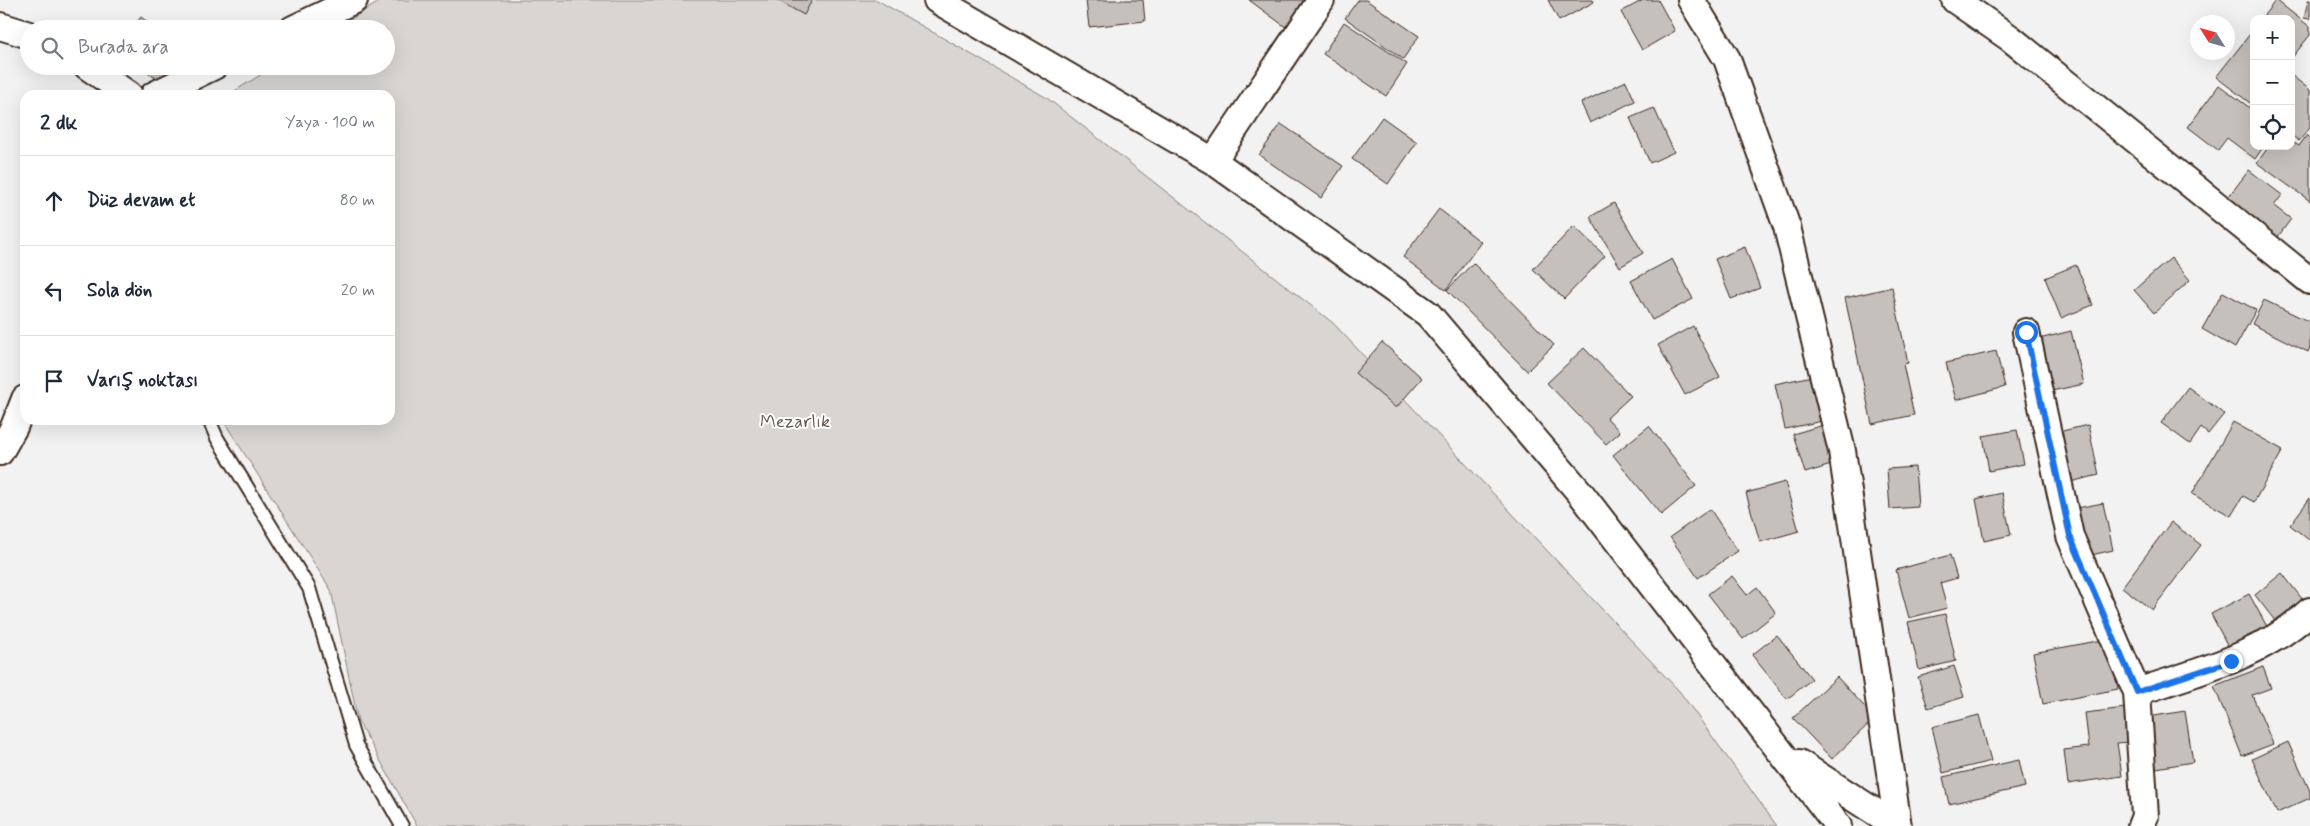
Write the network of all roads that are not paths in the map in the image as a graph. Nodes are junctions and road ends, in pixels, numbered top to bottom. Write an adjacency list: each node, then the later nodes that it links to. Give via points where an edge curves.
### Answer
1 (354, 0): 6 (street)
2 (937, 0): 13 (street)
3 (1321, 0): 13 (street)
4 (1691, 0): 25 (street, via 1727,59 1789,237 1842,451)
5 (1955, 0): 14 (street, via 2010,38)
6 (312, 20)
7 (0, 26): 8 (street)
8 (20, 32)
9 (100, 75): 11 (street)
10 (195, 75): 12 (street)
11 (122, 90)
12 (164, 90)
13 (1213, 161): 22 (street, via 1428,314 1582,495)
14 (2310, 281)
15 (2026, 332): 21 (street, via 2070,536)
16 (20, 408): 18 (street)
17 (211, 425): 23 (lane, via 309,588 356,745)
18 (7, 431): 19 (street)
19 (0, 452)
20 (2310, 611): 21 (street, via 2294,627 2231,661)
21 (2137, 692): 26 (street, via 2145,816)
22 (1782, 752): 24 (street); 25 (street)
23 (402, 826)
24 (1838, 826)
25 (1898, 826)
26 (2141, 826)

